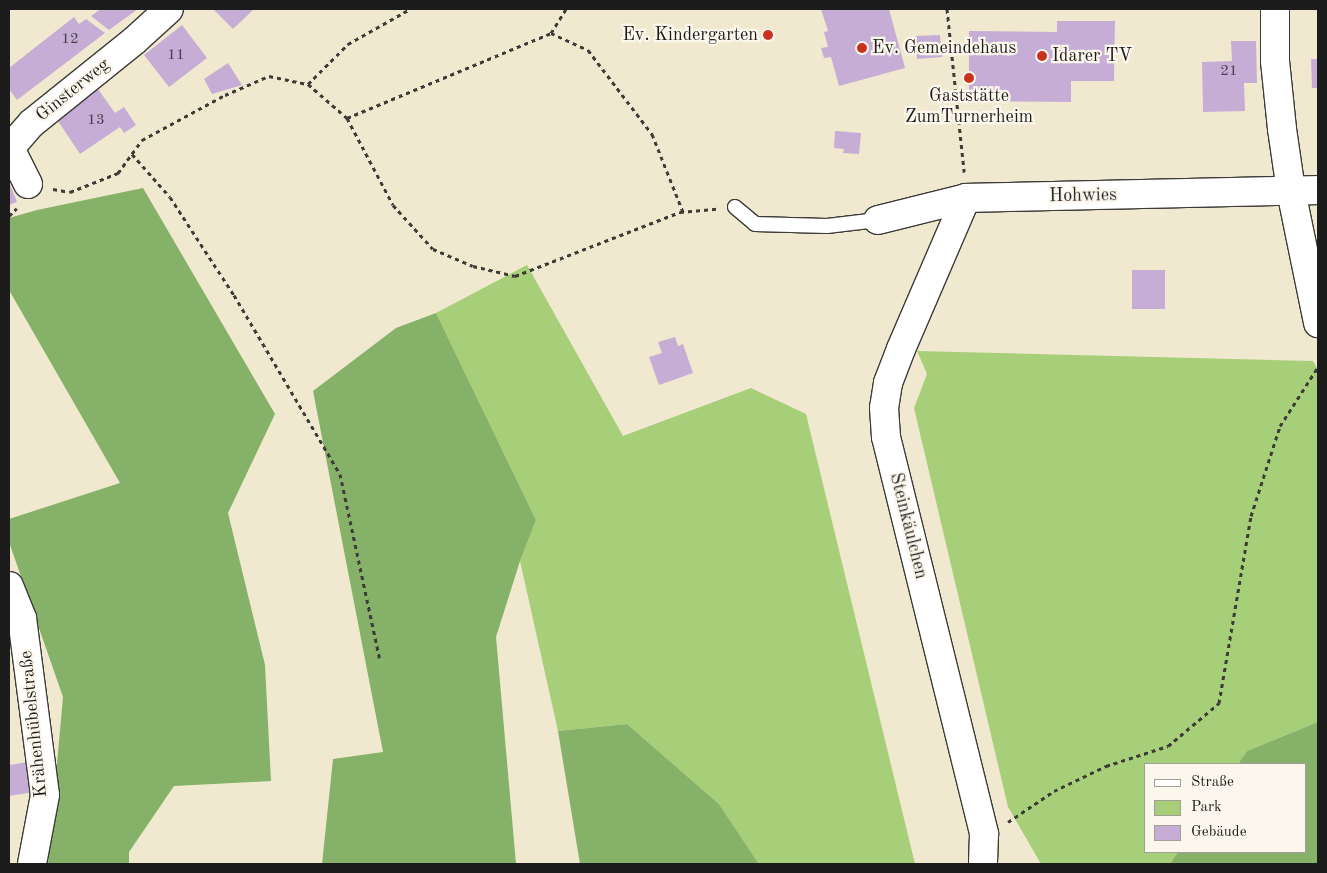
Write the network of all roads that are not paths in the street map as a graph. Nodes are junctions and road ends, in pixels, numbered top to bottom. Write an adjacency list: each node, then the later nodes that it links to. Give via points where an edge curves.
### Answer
1 (169, 9): 3 (street, Ginsterweg, via 32,123)
2 (1275, 9): 6 (street, via 1275,61)
3 (10, 148): 4 (street, Ginsterweg)
4 (28, 184)
5 (1318, 190): 6 (street, Hohwies)
6 (1291, 191): 7 (street, Hohwies); 10 (street)
7 (966, 198): 9 (street, Hohwies); 12 (street, Steinkäulchen, via 901,349 888,383 884,408 886,437 984,834)
8 (735, 207): 9 (lane, via 755,224 828,226)
9 (878, 220)
10 (1318, 322)
11 (9, 586): 13 (street, Krähenhübelstraße, via 22,618 45,795)
12 (984, 860)
13 (32, 864)

